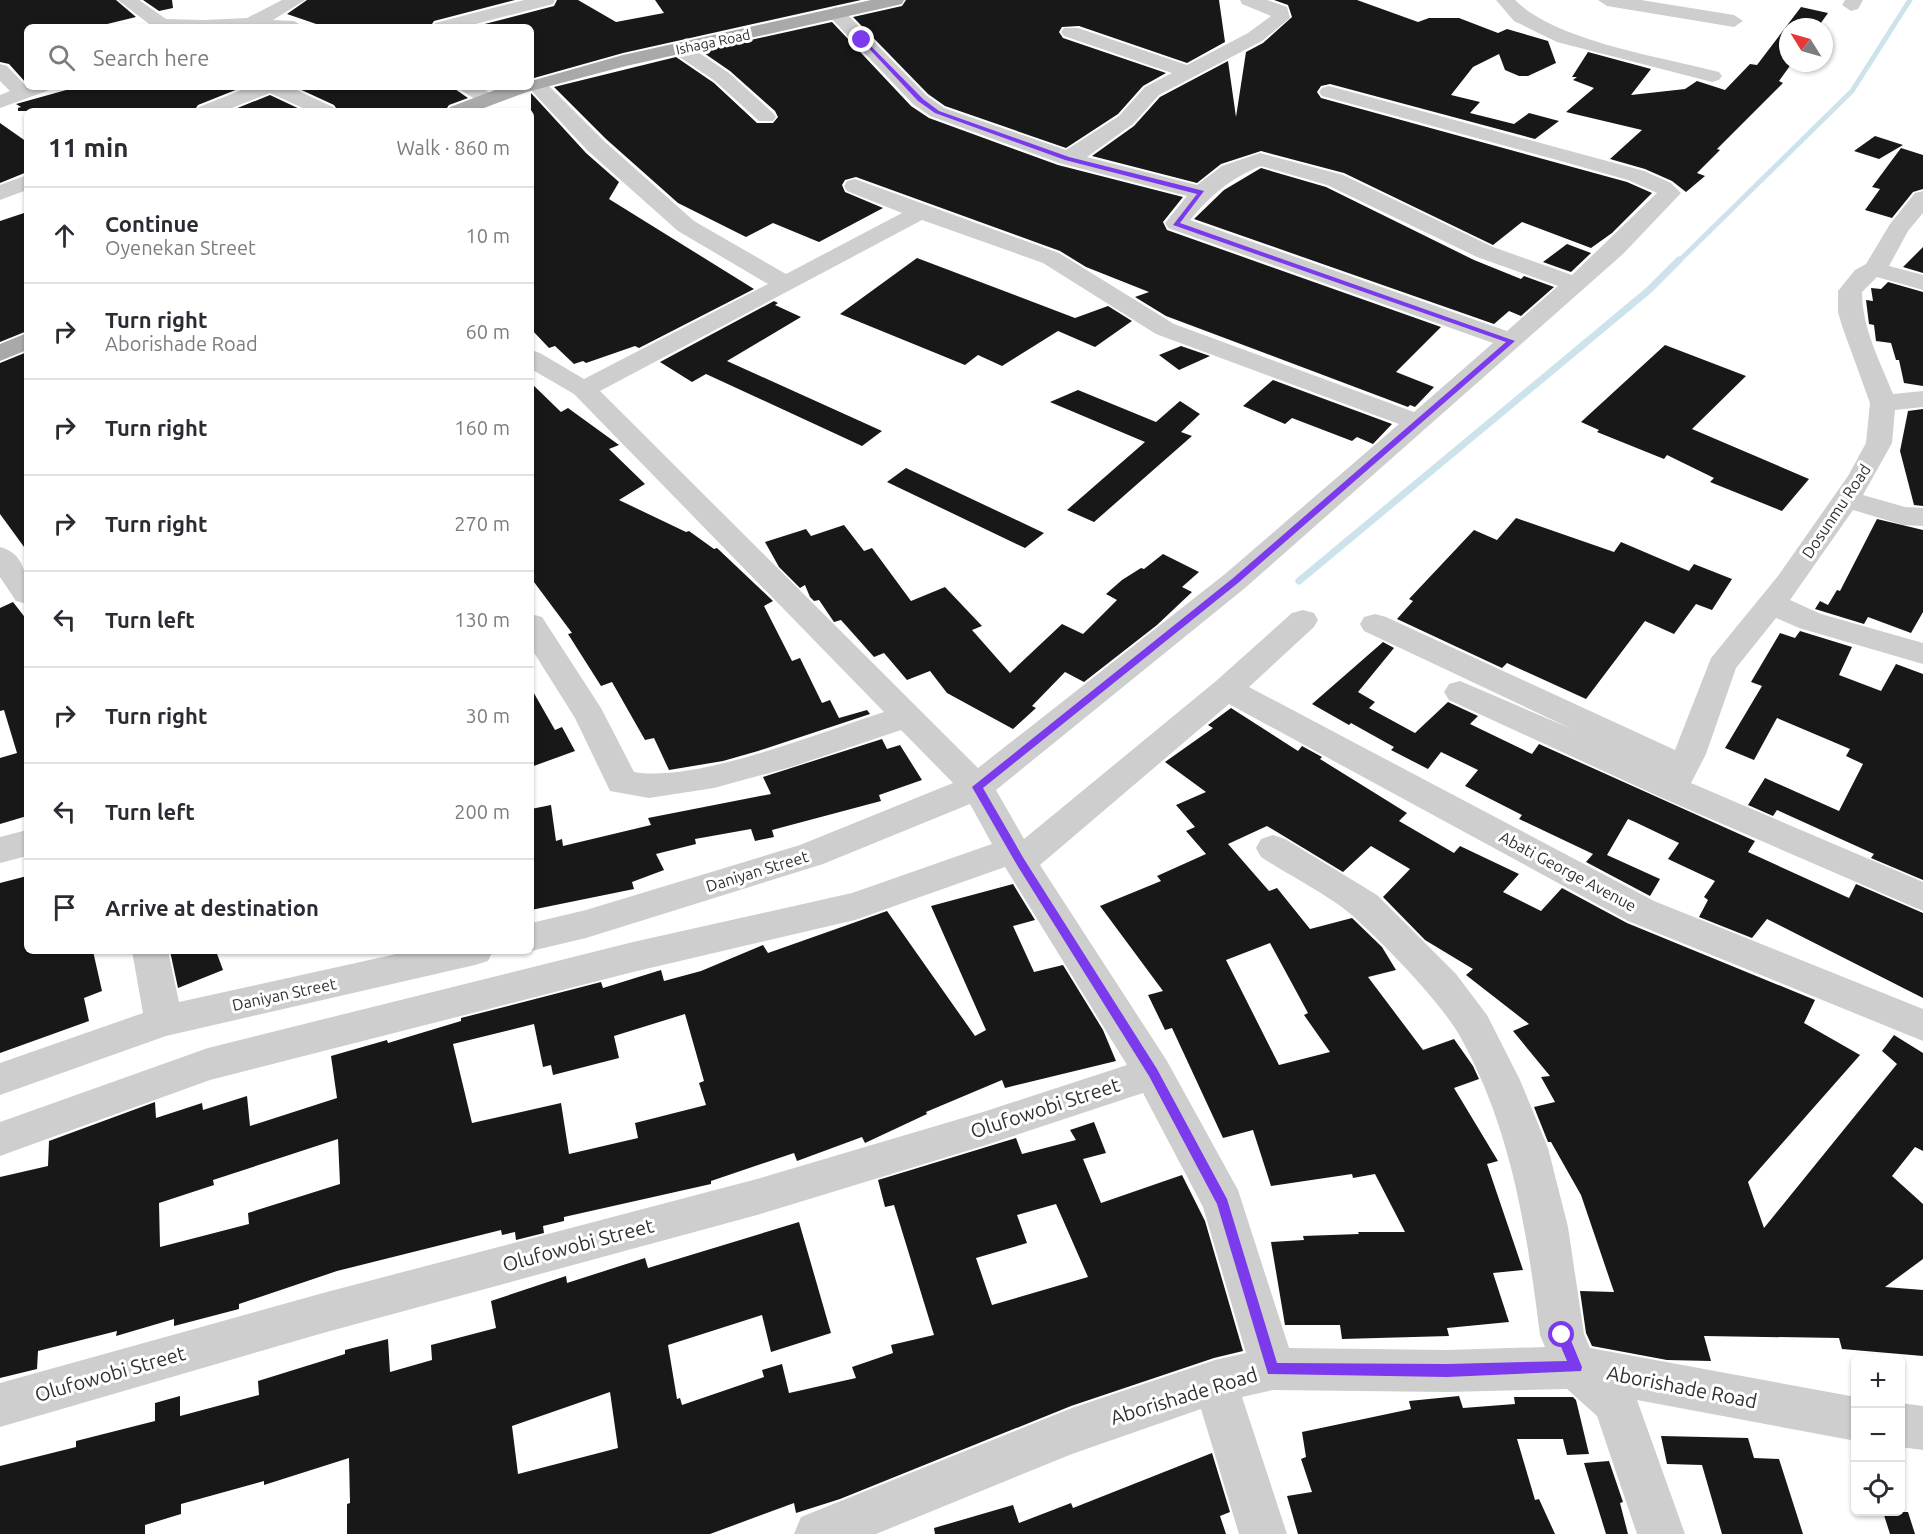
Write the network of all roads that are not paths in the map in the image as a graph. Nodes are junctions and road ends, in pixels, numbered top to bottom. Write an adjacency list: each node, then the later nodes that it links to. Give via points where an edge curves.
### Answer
1 (127, 0): 11 (street)
2 (296, 0): 12 (street)
3 (546, 0): 13 (street)
4 (875, 0): 20 (main road, Ishaga Road, via 598,64)
5 (895, 0): 9 (main road, Ishaga Road)
6 (1249, 0): 17 (street, via 1280,11 1281,18)
7 (1505, 0): 18 (street, via 1521,17 1564,38)
8 (1607, 0): 10 (street)
9 (835, 13): 15 (main road, Ishaga Road); 37 (street, via 920,100 937,112)
10 (1734, 21)
11 (162, 24)
12 (251, 24)
13 (454, 24)
14 (1071, 32): 17 (street)
15 (682, 50): 21 (main road, Ishaga Road); 36 (street, via 722,77)
16 (0, 70): 19 (street)
17 (1190, 72): 37 (street, via 1152,91 1126,120)
18 (1712, 76)
19 (24, 85)
20 (534, 85)
21 (534, 85)
22 (32, 90): 31 (street)
23 (259, 90): 32 (street)
24 (280, 90): 33 (street)
25 (472, 90): 30 (street)
26 (517, 90): 30 (main road, Ishaga Road)
27 (520, 90): 35 (main road, Ishaga Road)
28 (534, 90): 45 (street, via 686,226)
29 (1329, 92): 47 (street, Daniyan Street, via 1491,134 1664,187 1670,193 1668,196)
30 (489, 99): 34 (main road, Ishaga Road)
31 (0, 102)
32 (214, 108)
33 (319, 108)
34 (465, 108)
35 (475, 108)
36 (766, 117)
37 (1067, 158): 41 (street)
38 (24, 183): 40 (street)
39 (855, 186): 43 (street)
40 (0, 193)
41 (1201, 193): 47 (street, via 1230,171 1260,159 1335,180 1485,252); 49 (street, via 1176,223)
42 (1923, 198): 44 (street, Dosunmu Road, via 1898,229)
43 (920, 212): 45 (street); 55 (street, via 1051,258 1165,329)
44 (1875, 269): 46 (street); 54 (street, Dosunmu Road, via 1863,275 1850,291 1850,312)
45 (784, 283): 52 (street)
46 (1923, 283)
47 (1575, 284): 49 (street, Daniyan Street)
48 (24, 340): 50 (main road)
49 (1511, 341): 55 (street, Daniyan Street)
50 (0, 350)
51 (534, 360): 52 (street)
52 (583, 389): 67 (street)
53 (1923, 399): 54 (street)
54 (1883, 403): 56 (street, Dosunmu Road, via 1879,443)
55 (1418, 422): 69 (street, Daniyan Street, via 1235,581)
56 (1846, 499): 57 (street, via 1903,516); 60 (street, Dosunmu Road)
57 (1923, 517)
58 (0, 556): 59 (street)
59 (24, 590)
60 (1772, 604): 64 (street, via 1810,621); 68 (street, Dosunmu Road, via 1722,665)
61 (1303, 620): 65 (street)
62 (1375, 624): 68 (street)
63 (534, 629): 67 (street, via 590,716 622,782 646,786 746,767)
64 (1923, 654)
65 (1227, 689): 73 (street); 79 (street, Abati George Avenue, via 1641,911)
66 (1460, 692): 68 (street)
67 (907, 716): 69 (street)
68 (1681, 770): 74 (street)
69 (977, 787): 73 (street); 75 (street, Daniyan Street, via 811,855)
70 (24, 844): 72 (street)
71 (1273, 848): 83 (street, via 1364,905 1443,985 1474,1026 1528,1148 1547,1227 1562,1335)
72 (0, 850)
73 (1017, 856): 80 (street); 82 (street, via 855,906 208,1064)
74 (1923, 897)
75 (534, 936)
76 (151, 954): 78 (street)
77 (454, 954): 78 (street, Daniyan Street)
78 (164, 1021): 81 (street, Daniyan Street)
79 (1923, 1025)
80 (1153, 1072): 84 (street, via 1223,1203); 86 (street, Olufowobi Street, via 983,1129 757,1197 323,1313)
81 (0, 1079)
82 (0, 1138)
83 (1576, 1367): 84 (street, Aborishade Road, via 1447,1371); 87 (street, Aborishade Road); 92 (street, via 1615,1401)
84 (1273, 1369): 85 (street, Aborishade Road)
85 (1215, 1382): 90 (street, Aborishade Road, via 1072,1431); 91 (street)
86 (0, 1405)
87 (1851, 1418)
88 (1905, 1426): 89 (street)
89 (1923, 1428)
90 (818, 1534)
91 (1263, 1534)
92 (1661, 1534)

